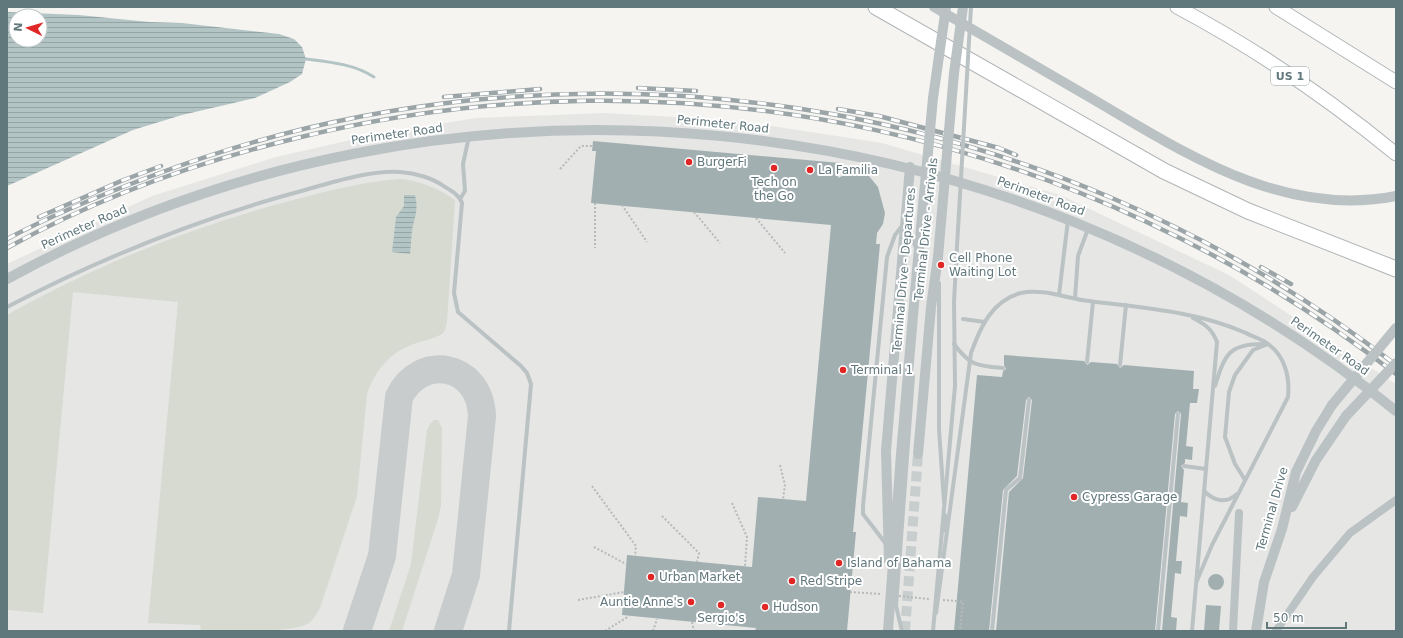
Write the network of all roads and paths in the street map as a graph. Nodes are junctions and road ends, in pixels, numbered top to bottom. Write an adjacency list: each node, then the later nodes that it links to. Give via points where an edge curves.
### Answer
1 (876, 7): 28 (highway, via 1164,171 1248,212)
2 (934, 7): 14 (street, via 1177,148 1245,180 1281,192 1321,200 1355,201)
3 (946, 7): 70 (street, Terminal Drive - Departures, bridge, via 937,64 923,198 896,536)
4 (963, 7): 27 (street, Terminal Drive - Arrivals, bridge, via 954,73)
5 (971, 7): 39 (lane, bridge, via 954,288)
6 (1177, 7): 11 (main road, US 1, via 1264,59 1336,108)
7 (1276, 7): 8 (main road)
8 (1396, 82)
9 (469, 137): 12 (street, Perimeter Road, via 574,130 672,132 807,146); 15 (lane, via 464,160 465,190); 29 (street, Perimeter Road, via 367,150 296,166 223,187 136,218)
10 (593, 146): 13 (path, via 581,146)
11 (1396, 154)
12 (910, 167): 20 (street, Perimeter Road, via 1000,194); 21 (street)
13 (560, 170)
14 (1396, 196)
15 (460, 199): 34 (lane, via 440,183 400,172 383,172 325,184 240,208 151,239); 82 (lane, via 462,207 454,293 458,312 521,366 531,384)
16 (595, 203): 25 (path)
17 (622, 206): 23 (path)
18 (694, 212): 24 (path)
19 (756, 218): 26 (path)
20 (1068, 219): 22 (street, Perimeter Road); 30 (lane)
21 (905, 222): 66 (lane, via 921,267); 66 (lane, via 895,235 887,257 863,506 863,514); 70 (street, bridge, via 886,451)
22 (1088, 227): 31 (lane, via 1078,256); 47 (street, Perimeter Road, via 1159,259 1251,309 1320,354)
23 (647, 242)
24 (720, 243)
25 (595, 248)
26 (785, 253)
27 (938, 257): 49 (street, Terminal Drive - Arrivals); 63 (lane, via 939,429)
28 (1396, 269)
29 (7, 279)
30 (1059, 295): 31 (lane); 37 (lane, via 1021,293 1003,301 992,310)
31 (1075, 298): 32 (lane)
32 (1093, 302): 33 (lane); 41 (lane)
33 (1126, 305): 35 (lane, via 1159,308); 43 (lane)
34 (7, 307)
35 (1187, 315): 40 (lane, via 1223,323); 45 (lane, via 1213,332 1216,342)
36 (963, 319): 37 (lane)
37 (985, 322): 63 (lane, via 971,353)
38 (1396, 328): 62 (street, Terminal Drive, bridge, via 1332,405 1316,431 1296,472)
39 (954, 344): 44 (lane, bridge, via 971,363); 88 (lane, bridge, via 955,386)
40 (1268, 344): 45 (lane, via 1248,343 1237,346 1228,354 1220,368); 53 (lane, via 1284,363 1290,383 1288,397); 53 (lane, via 1253,350 1235,375 1229,392 1225,437 1235,464)
41 (1087, 362)
42 (1396, 363): 62 (street, bridge, via 1346,416 1306,477)
43 (1120, 365)
44 (1003, 368)
45 (1212, 396): 52 (lane)
46 (1029, 400): 90 (lane, via 1020,478 1006,490)
47 (1396, 411)
48 (1178, 414): 91 (lane)
49 (918, 454)
50 (780, 465): 57 (path, via 784,485)
51 (1184, 466): 52 (lane)
52 (1206, 469): 55 (lane)
53 (1245, 480): 56 (lane)
54 (592, 486): 65 (path, via 636,546)
55 (1204, 491): 56 (lane, via 1217,500 1229,499); 71 (lane)
56 (1239, 493): 71 (lane)
57 (783, 499)
58 (1396, 500): 95 (street, via 1350,533 1314,577)
59 (732, 503): 69 (path, via 747,537)
60 (1239, 512): 93 (street)
61 (662, 516): 67 (path, via 698,553)
62 (1282, 529): 94 (street, Terminal Drive, via 1263,589)
63 (947, 541): 88 (lane)
64 (594, 547): 68 (path)
65 (635, 556)
66 (899, 559): 87 (lane, via 896,606)
67 (697, 562)
68 (626, 564)
69 (745, 566)
70 (890, 582): 86 (street, Terminal Drive - Departures, bridge)
71 (1196, 583): 92 (lane)
72 (624, 592): 77 (path)
73 (850, 592): 74 (path, bridge)
74 (888, 595)
75 (896, 596): 76 (path, bridge)
76 (934, 599)
77 (578, 600)
78 (941, 600): 89 (path, bridge, via 963,602)
79 (629, 616): 83 (path)
80 (657, 619): 84 (path)
81 (692, 622): 85 (path)
82 (509, 631)
83 (605, 631)
84 (653, 631)
85 (694, 631)
86 (888, 631)
87 (902, 631)
88 (933, 631)
89 (960, 631)
90 (992, 631)
91 (1158, 631)
92 (1192, 631)
93 (1233, 631)
94 (1256, 631)
95 (1276, 631)

